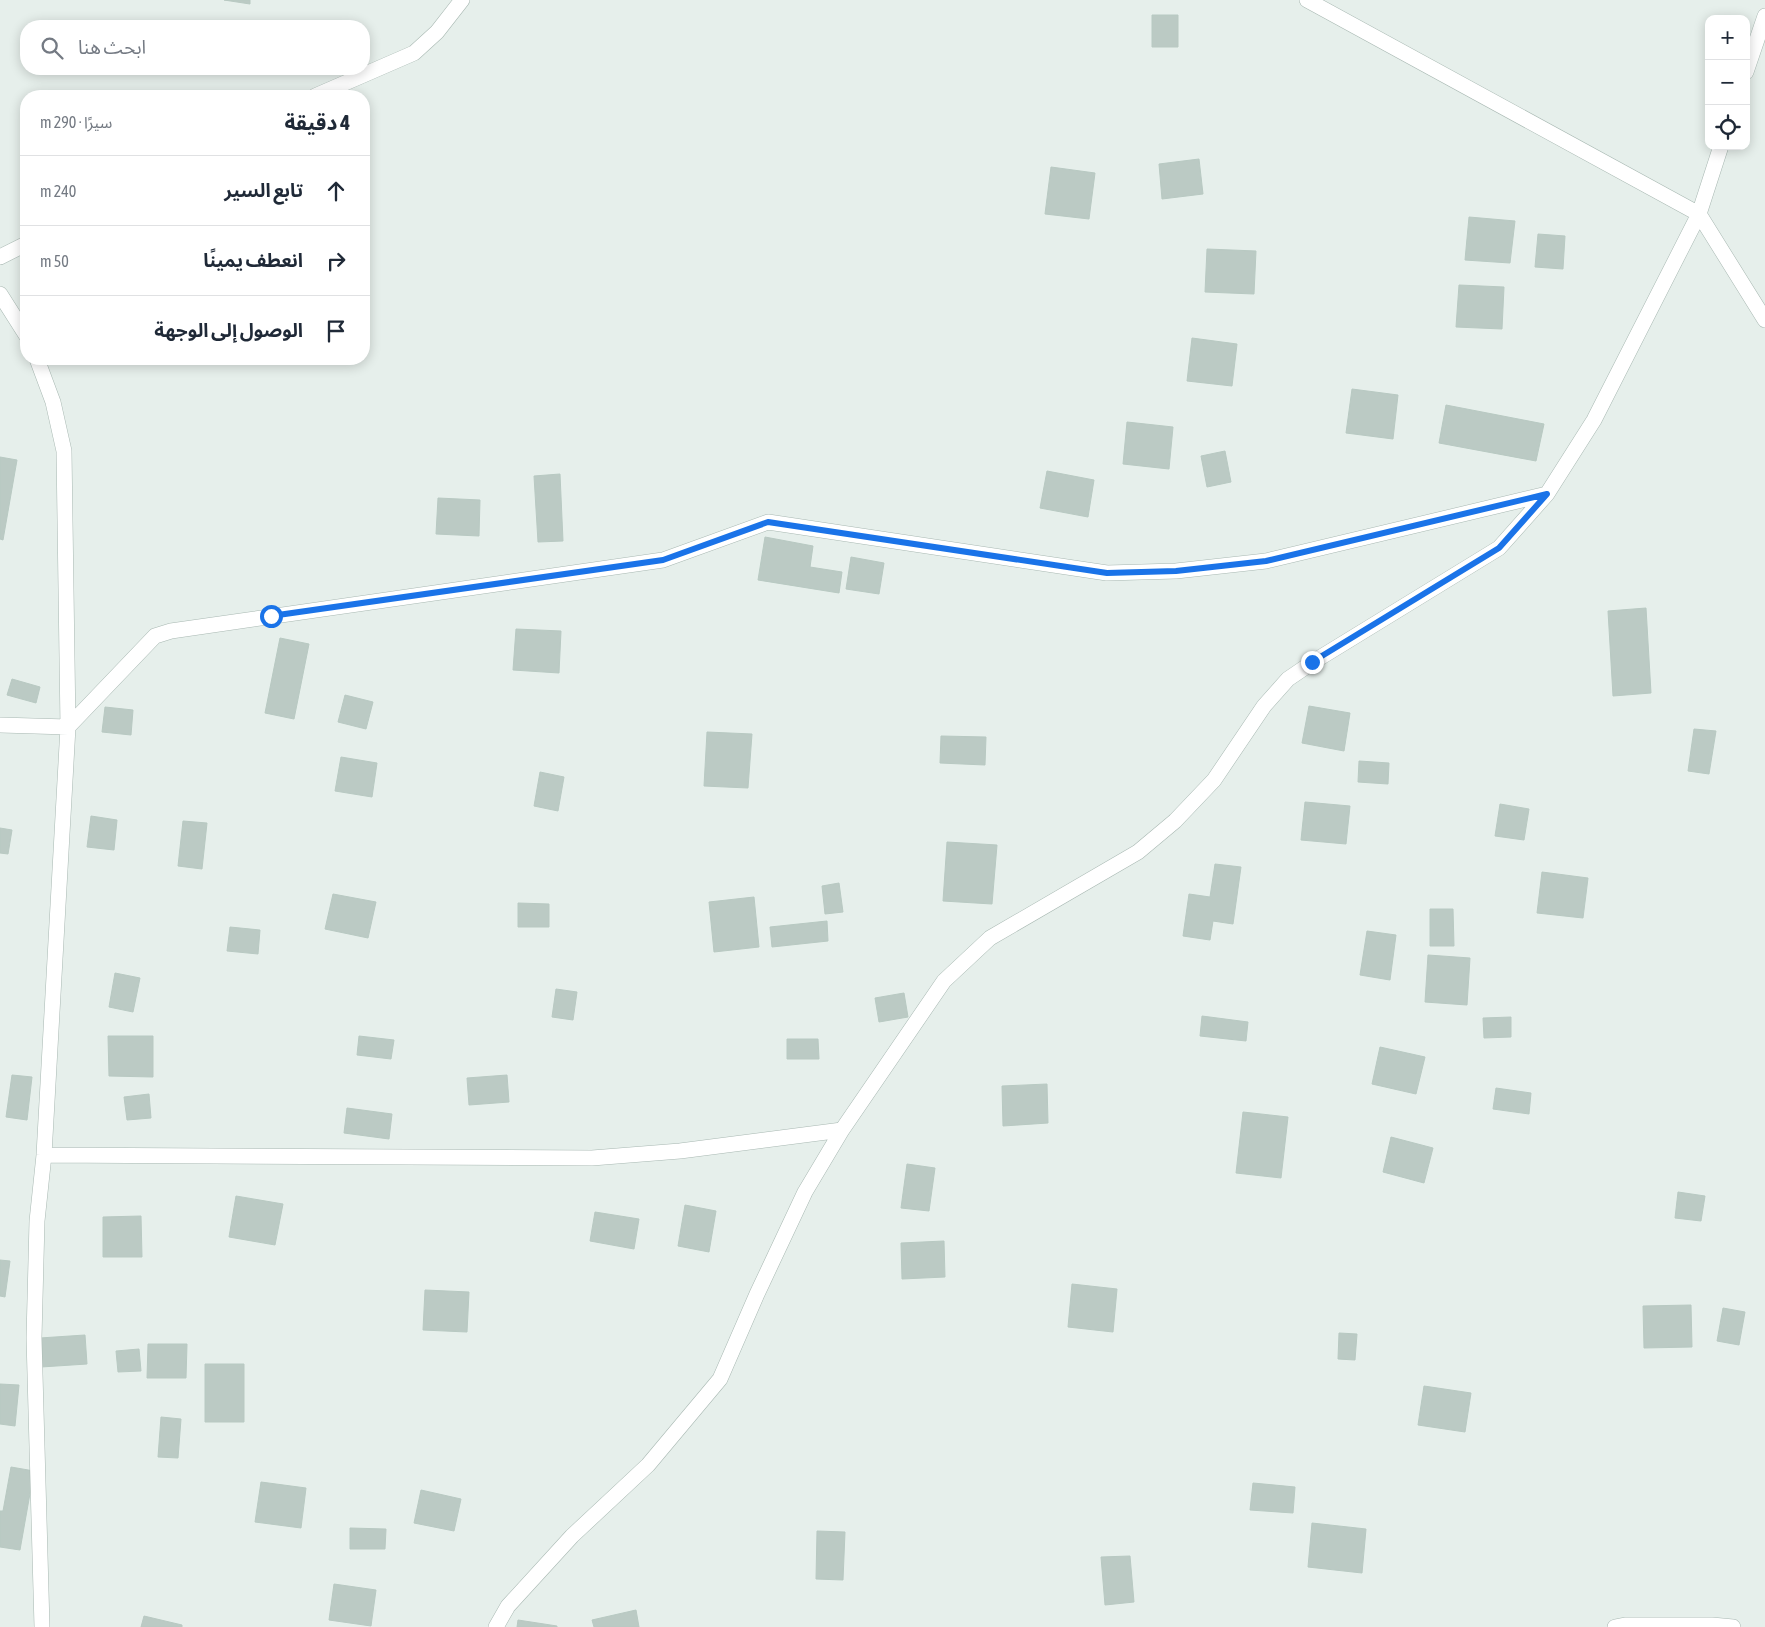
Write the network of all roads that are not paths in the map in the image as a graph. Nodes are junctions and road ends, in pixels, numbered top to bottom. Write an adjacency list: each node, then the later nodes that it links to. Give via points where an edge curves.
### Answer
1 (462, 0): 5 (street, via 437,32 414,53)
2 (1307, 0): 9 (street)
3 (1765, 16): 4 (street)
4 (1750, 60)
5 (370, 72)
6 (363, 75): 7 (street)
7 (329, 90)
8 (1720, 150): 9 (street)
9 (1698, 214): 13 (street); 16 (street, via 1594,420)
10 (20, 247): 11 (street)
11 (0, 257)
12 (0, 294): 14 (street)
13 (1765, 320)
14 (20, 326)
15 (39, 365): 18 (street, via 53,402 64,451)
16 (1547, 494): 18 (street, via 1266,561 1166,571 1107,573 768,522 663,560 171,631 155,636); 19 (street, via 1499,548 1288,679 1264,706 1214,780 1175,821 1138,852 990,938 944,981)
17 (0, 726): 18 (street)
18 (68, 727): 20 (street)
19 (842, 1130): 20 (street, via 680,1151 592,1158); 22 (street, via 805,1192 720,1379 648,1465 572,1536 514,1599)
20 (44, 1155): 21 (street, via 37,1221 34,1338)
21 (42, 1627)
22 (496, 1627)
23 (1615, 1627): 24 (street)
24 (1733, 1627)

